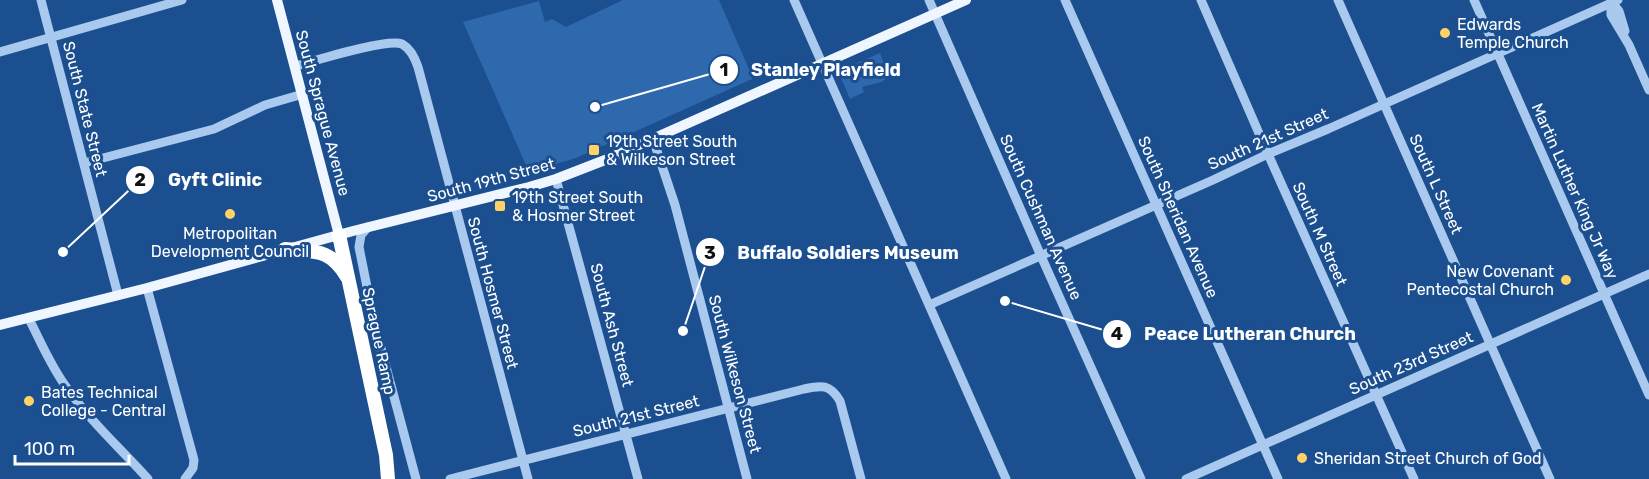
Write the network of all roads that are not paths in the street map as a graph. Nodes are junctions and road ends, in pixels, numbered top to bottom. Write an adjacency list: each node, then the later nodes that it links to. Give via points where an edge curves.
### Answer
1 (41, 0): 13 (street, South State Street)
2 (182, 0): 13 (street)
3 (278, 0): 17 (main road, South Sprague Avenue)
4 (794, 0): 16 (street)
5 (929, 0): 12 (street, South Cushman Avenue)
6 (966, 0): 12 (main road, South 19th Street)
7 (1065, 0): 25 (street, South Sheridan Avenue)
8 (1201, 0): 22 (street, South M Street)
9 (1338, 0): 20 (street, South L Street)
10 (1474, 0): 15 (street, Martin Luther King Jr Way)
11 (1613, 1): 15 (street, South 21st Street); 18 (street, via 1611,15)
12 (935, 14): 16 (main road, South 19th Street); 30 (street, South Cushman Avenue)
13 (51, 38): 14 (street); 23 (street, South State Street)
14 (0, 52)
15 (1498, 54): 20 (street, South 21st Street); 34 (street, Martin Luther King Jr Way)
16 (823, 64): 21 (main road, South 19th Street); 36 (street)
17 (296, 66): 19 (main road, South Sprague Avenue); 26 (street, South Hosmer Street, via 386,43 406,47 418,67)
18 (1649, 90)
19 (303, 94): 23 (street, via 265,105 214,129); 28 (main road, South Sprague Avenue)
20 (1384, 104): 22 (street, South 21st Street); 39 (street, South L Street)
21 (653, 139): 24 (main road, South 19th Street); 42 (street, South Wilkeson Street, via 675,205)
22 (1268, 154): 25 (street, South 21st Street); 40 (street, South M Street)
23 (84, 163): 35 (street, South State Street)
24 (556, 179): 26 (main road, South 19th Street); 43 (street, South Ash Street)
25 (1156, 205): 30 (street, South 21st Street); 44 (street, South Sheridan Avenue)
26 (454, 206): 27 (main road, South 19th Street); 46 (street, South Hosmer Street)
27 (368, 227): 28 (main road, South 19th Street); 51 (street, via 361,235 359,247 374,322)
28 (339, 235): 29 (main road, South 19th Street); 32 (highway, Sprague Ramp)
29 (285, 249): 32 (highway, via 326,254 338,264); 33 (main road, South 19th Street)
30 (1041, 255): 36 (street, South 21st Street); 58 (street, South Cushman Avenue)
31 (1649, 274): 34 (street, South 23rd Street)
32 (350, 284): 45 (highway, Sprague Ramp)
33 (147, 288): 35 (main road, South 19th Street); 48 (street, via 194,460)
34 (1605, 294): 39 (street, South 23rd Street); 41 (street, Martin Luther King Jr Way)
35 (118, 295): 37 (main road, South 19th Street)
36 (929, 305): 57 (street)
37 (29, 319): 38 (main road, South 19th Street); 47 (street, via 54,368 83,410)
38 (0, 325)
39 (1491, 344): 40 (street, South 23rd Street); 62 (street, South L Street)
40 (1377, 395): 44 (street, South 23rd Street); 61 (street, South M Street)
41 (1649, 395)
42 (729, 408): 43 (street, South 21st Street); 55 (street, South Wilkeson Street); 56 (street, South 21st Street, via 816,386 828,388 843,411)
43 (626, 434): 46 (street, South 21st Street); 54 (street, South Ash Street)
44 (1263, 445): 59 (street, South 23rd Street); 60 (street, South Sheridan Avenue)
45 (386, 455): 49 (highway, Sprague Ramp); 50 (highway, Sprague Ramp)
46 (523, 461): 52 (street, South 21st Street); 53 (street, South Hosmer Street)
47 (148, 479)
48 (184, 479)
49 (388, 479)
50 (397, 479)
51 (416, 479)
52 (450, 479)
53 (528, 479)
54 (638, 479)
55 (747, 479)
56 (861, 479)
57 (1006, 479)
58 (1141, 479)
59 (1186, 479)
60 (1278, 479)
61 (1414, 479)
62 (1550, 479)

